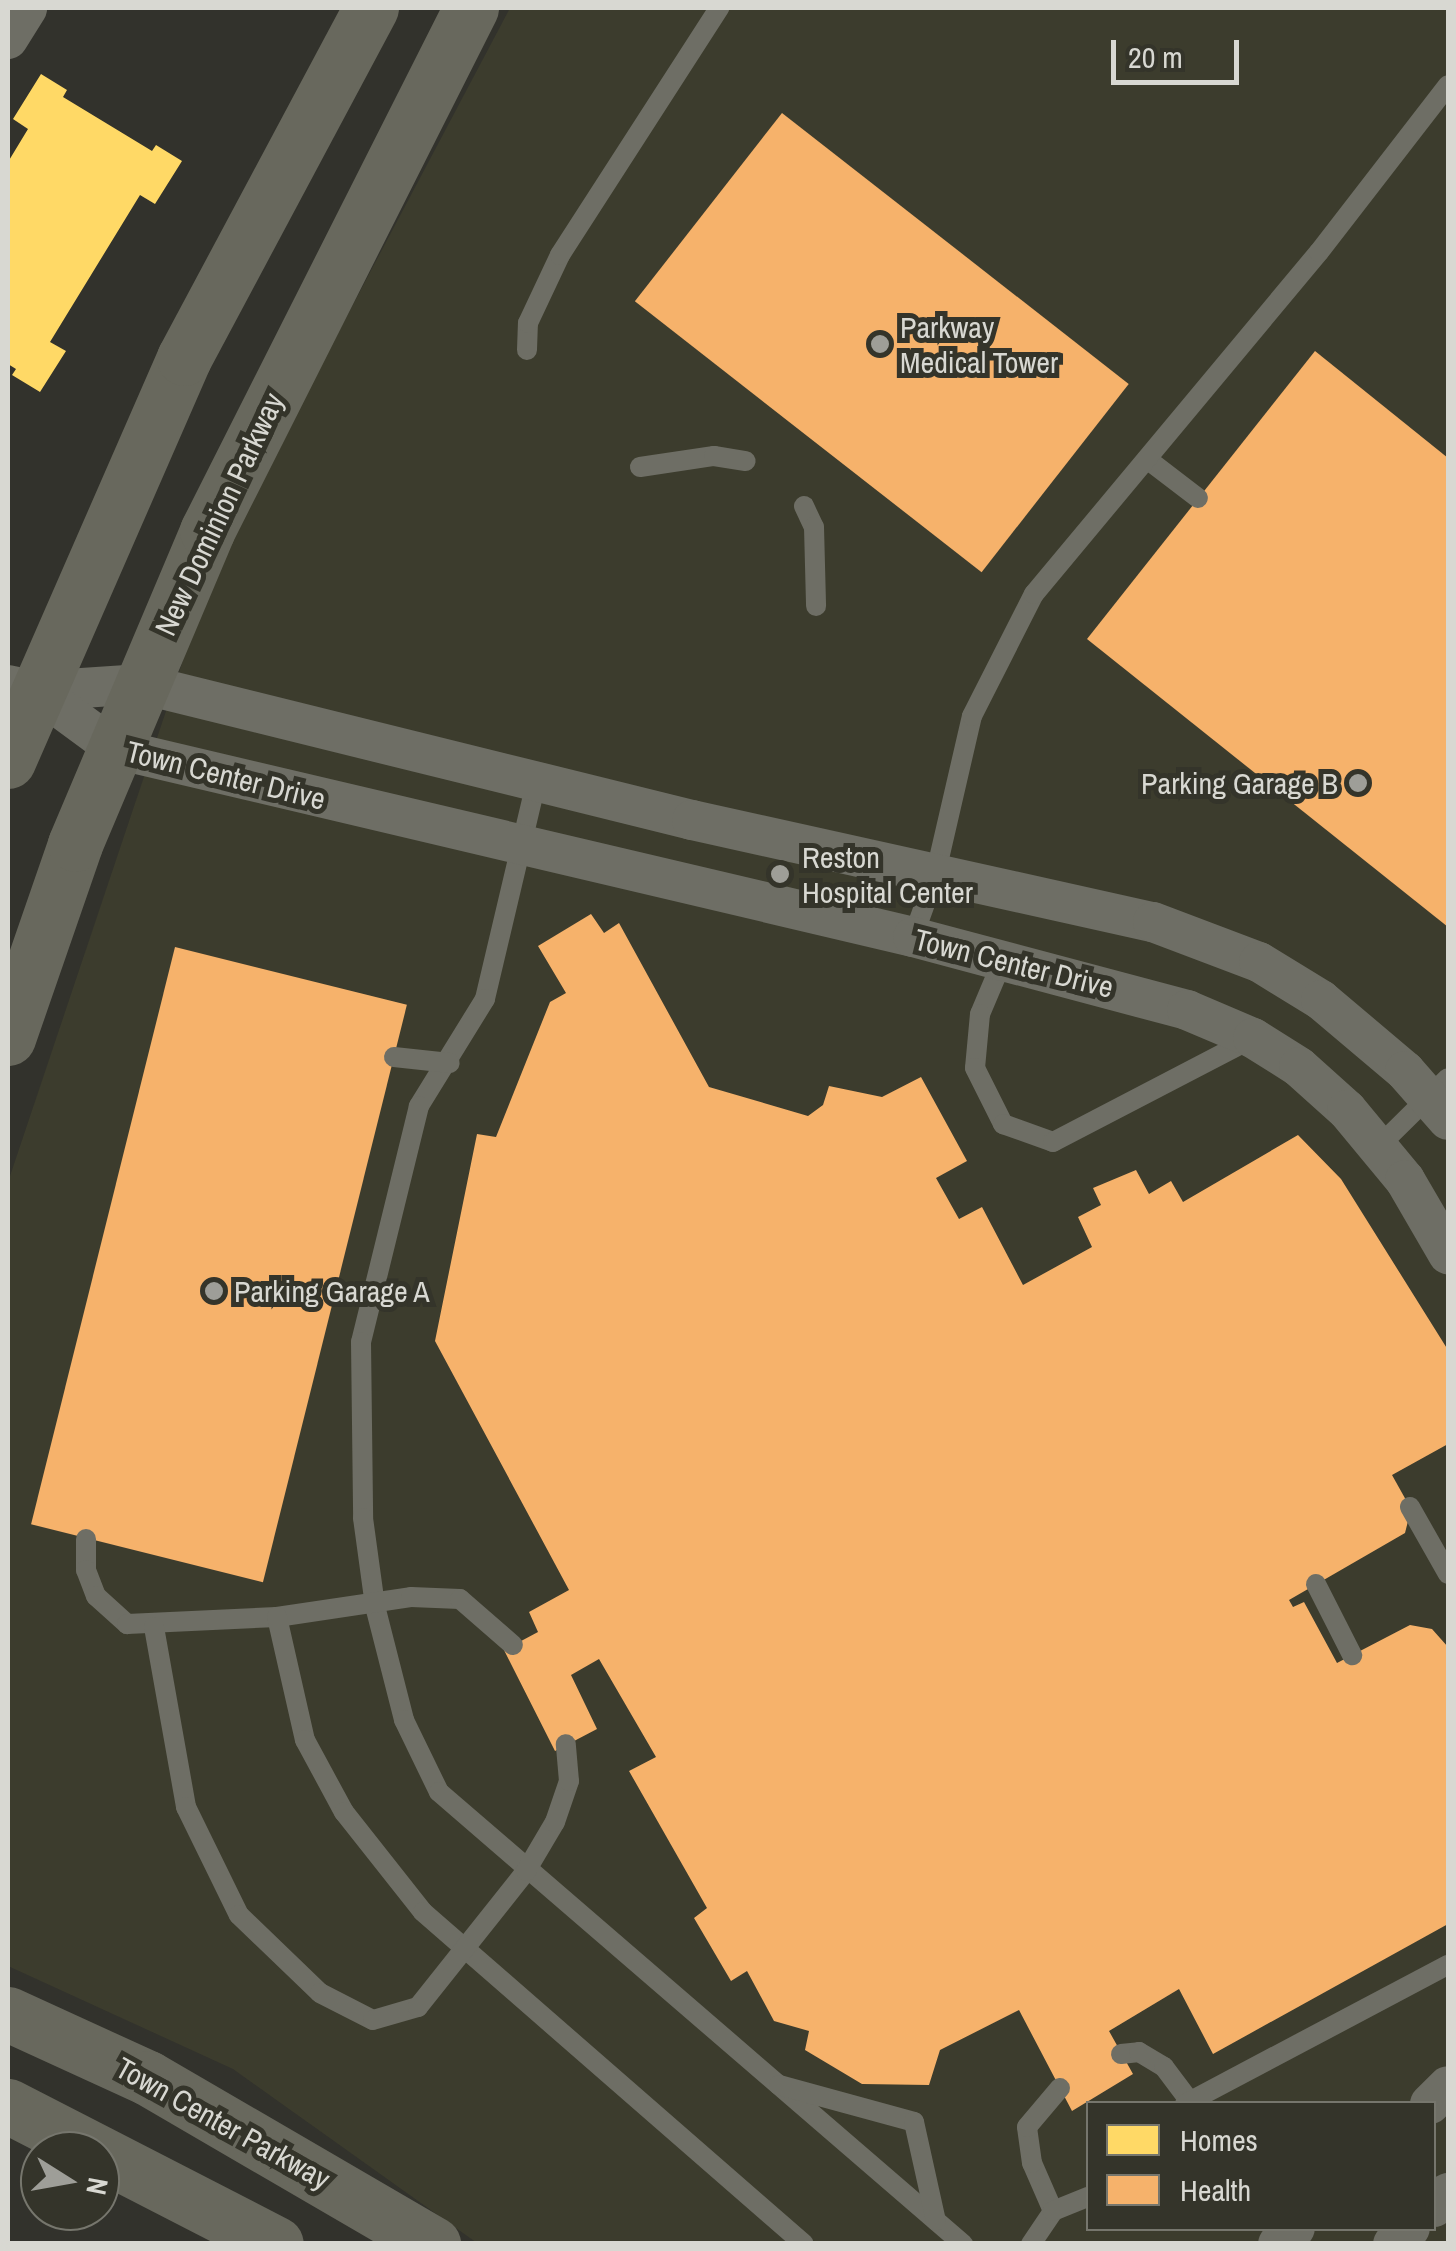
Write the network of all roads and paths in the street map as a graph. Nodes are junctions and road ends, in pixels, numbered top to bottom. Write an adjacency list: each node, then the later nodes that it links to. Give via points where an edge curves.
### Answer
1 (26, 8): 5 (street)
2 (370, 8): 15 (main road, via 184,358)
3 (471, 8): 14 (main road, New Dominion Parkway, via 231,480)
4 (719, 8): 7 (lane, via 560,255 528,323)
5 (8, 40)
6 (1448, 84): 8 (lane)
7 (527, 350)
8 (1147, 459): 11 (lane); 20 (lane, via 1034,594 980,695)
9 (746, 461): 10 (lane, via 714,456)
10 (640, 467)
11 (1198, 498)
12 (804, 506): 13 (lane, via 814,527)
13 (816, 606)
14 (142, 684): 15 (street); 16 (main road, New Dominion Parkway); 18 (street)
15 (22, 688): 16 (street, Town Center Drive); 17 (main road)
16 (116, 749): 19 (street, Town Center Drive); 23 (main road, New Dominion Parkway)
17 (8, 761)
18 (536, 783): 19 (lane); 20 (street)
19 (522, 846): 21 (street, Town Center Drive); 26 (lane, via 485,1000)
20 (935, 876): 21 (lane); 27 (street, via 1153,922 1222,946 1321,1000)
21 (913, 936): 22 (street, Town Center Drive)
22 (1002, 962): 24 (street, Town Center Drive, via 1187,1010); 24 (lane, via 980,1014 974,1068 1003,1124 1053,1142)
23 (8, 1038)
24 (1253, 1038): 28 (street, Town Center Drive, via 1299,1067)
25 (394, 1057): 26 (lane)
26 (450, 1063): 34 (lane, via 419,1106 361,1342 362,1518)
27 (1443, 1098): 28 (lane)
28 (1378, 1147): 29 (street, Town Center Drive)
29 (1448, 1254)
30 (1410, 1508): 32 (lane)
31 (86, 1539): 36 (lane, via 96,1596 127,1624)
32 (1448, 1574)
33 (1316, 1584): 38 (lane)
34 (376, 1606): 35 (lane); 37 (lane, via 410,1597 460,1599); 40 (lane, via 404,1720 439,1792)
35 (277, 1617): 36 (lane); 41 (lane, via 305,1740 344,1812 423,1912)
36 (154, 1627): 41 (lane, via 186,1807 239,1915 320,1993 373,2020 418,2008)
37 (513, 1646)
38 (1352, 1655)
39 (566, 1744): 40 (lane, via 569,1781 555,1822)
40 (526, 1870): 41 (lane); 45 (lane)
41 (462, 1947): 54 (lane)
42 (1448, 1966): 47 (lane)
43 (8, 2014): 53 (main road, Town Center Parkway, via 148,2078)
44 (1121, 2054): 47 (lane, via 1139,2052 1164,2067)
45 (775, 2084): 51 (lane); 51 (lane, via 914,2122)
46 (1060, 2088): 50 (lane, via 1027,2128 1032,2163)
47 (1186, 2101)
48 (8, 2106): 52 (main road)
49 (1086, 2197): 50 (lane)
50 (1053, 2211): 56 (lane)
51 (936, 2220): 55 (lane)
52 (276, 2244)
53 (433, 2244)
54 (804, 2244)
55 (963, 2244)
56 (1031, 2244)

